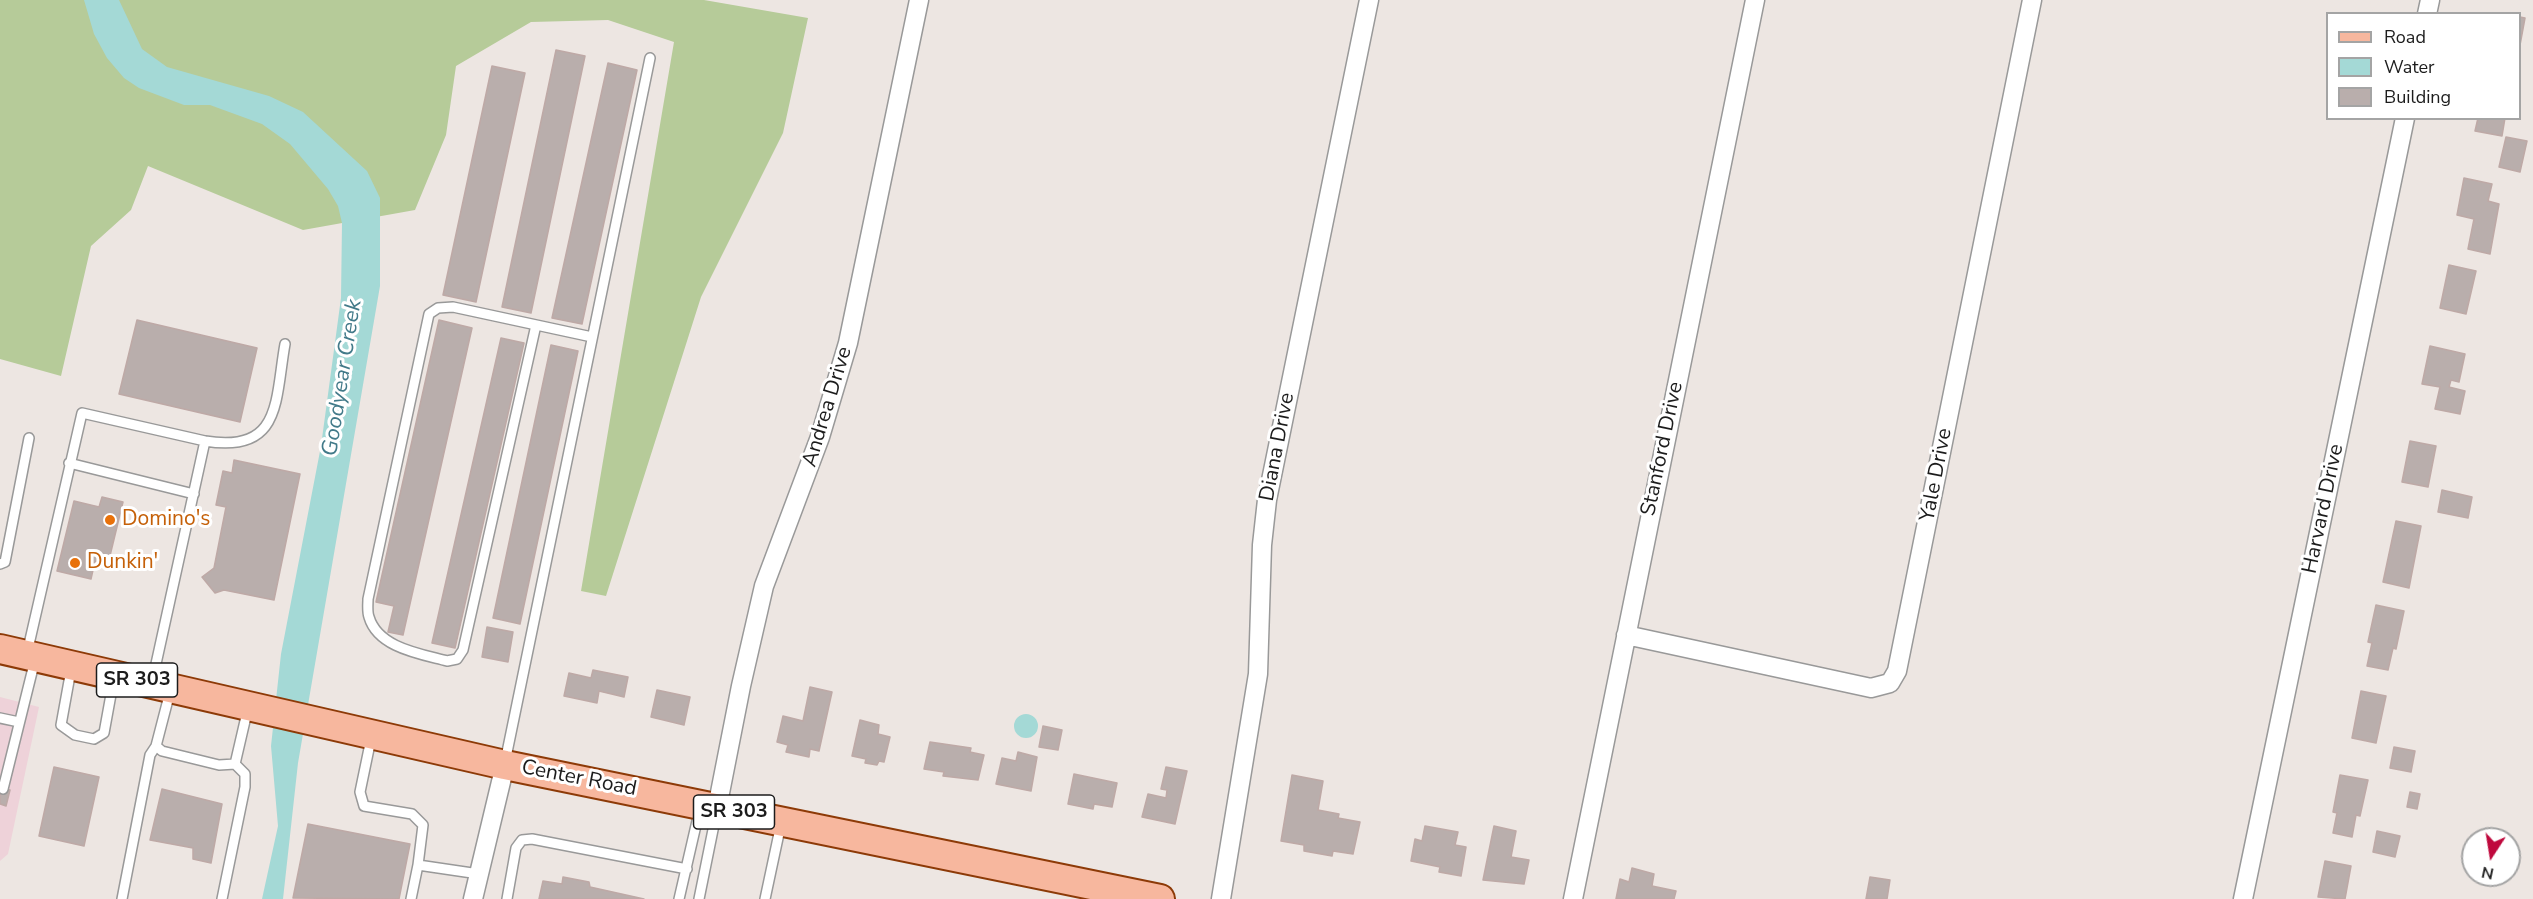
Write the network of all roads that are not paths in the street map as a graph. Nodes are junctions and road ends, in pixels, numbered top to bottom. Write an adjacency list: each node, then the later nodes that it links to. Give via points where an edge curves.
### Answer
1 (1369, 0): 43 (street, Diana Drive, via 1267,500 1258,674)
2 (1755, 0): 15 (street, Stanford Drive)
3 (2032, 0): 15 (street, Yale Drive, via 1898,671 1890,683 1871,688)
4 (913, 1): 28 (street, Andrea Drive, via 848,343 820,438 764,586)
5 (650, 58): 8 (lane)
6 (2405, 120): 45 (street, Harvard Drive)
7 (536, 326): 7 (lane, via 463,650 457,659 447,661 394,644 376,631 368,617 368,599 429,314 438,308 453,308); 8 (lane)
8 (592, 337): 26 (lane)
9 (285, 344): 11 (lane, via 272,418 266,429 241,442)
10 (29, 438): 14 (lane, via 5,562)
11 (205, 441): 12 (lane, via 82,412); 13 (lane)
12 (69, 463): 13 (lane); 16 (lane)
13 (194, 494): 19 (lane)
14 (0, 564)
15 (1626, 635): 44 (street, Stanford Drive)
16 (20, 654): 17 (main road, Center Road / SR 303); 22 (lane)
17 (72, 666): 18 (main road, Center Road / SR 303); 18 (lane, via 61,725 75,735 94,739 104,733)
18 (115, 675): 19 (main road, Center Road / SR 303)
19 (161, 686): 20 (main road, Center Road / SR 303); 24 (lane)
20 (261, 709): 23 (main road, Center Road / SR 303); 25 (lane)
21 (0, 718): 22 (lane)
22 (19, 722): 27 (lane)
23 (372, 734): 26 (main road, Center Road / SR 303); 30 (lane, via 360,792 364,806 412,814 423,825)
24 (156, 746): 25 (lane, via 162,751 219,765); 34 (lane, via 150,755)
25 (235, 764): 35 (lane, via 244,774 245,787)
26 (505, 765): 28 (main road, Center Road / SR 303); 32 (street)
27 (3, 789)
28 (709, 806): 29 (main road, Center Road / SR 303); 31 (lane); 40 (lane)
29 (782, 821): 33 (main road, Center Road / SR 303); 41 (lane)
30 (418, 865): 32 (lane); 36 (lane)
31 (687, 869): 38 (lane, via 522,840 516,848); 39 (lane)
32 (479, 874): 37 (street)
33 (1115, 894): 42 (main road, Center Road / SR 303)
34 (122, 899)
35 (222, 899)
36 (411, 899)
37 (473, 899)
38 (507, 899)
39 (679, 899)
40 (699, 899)
41 (765, 899)
42 (1160, 899)
43 (1221, 899)
44 (1573, 899)
45 (2243, 899)

